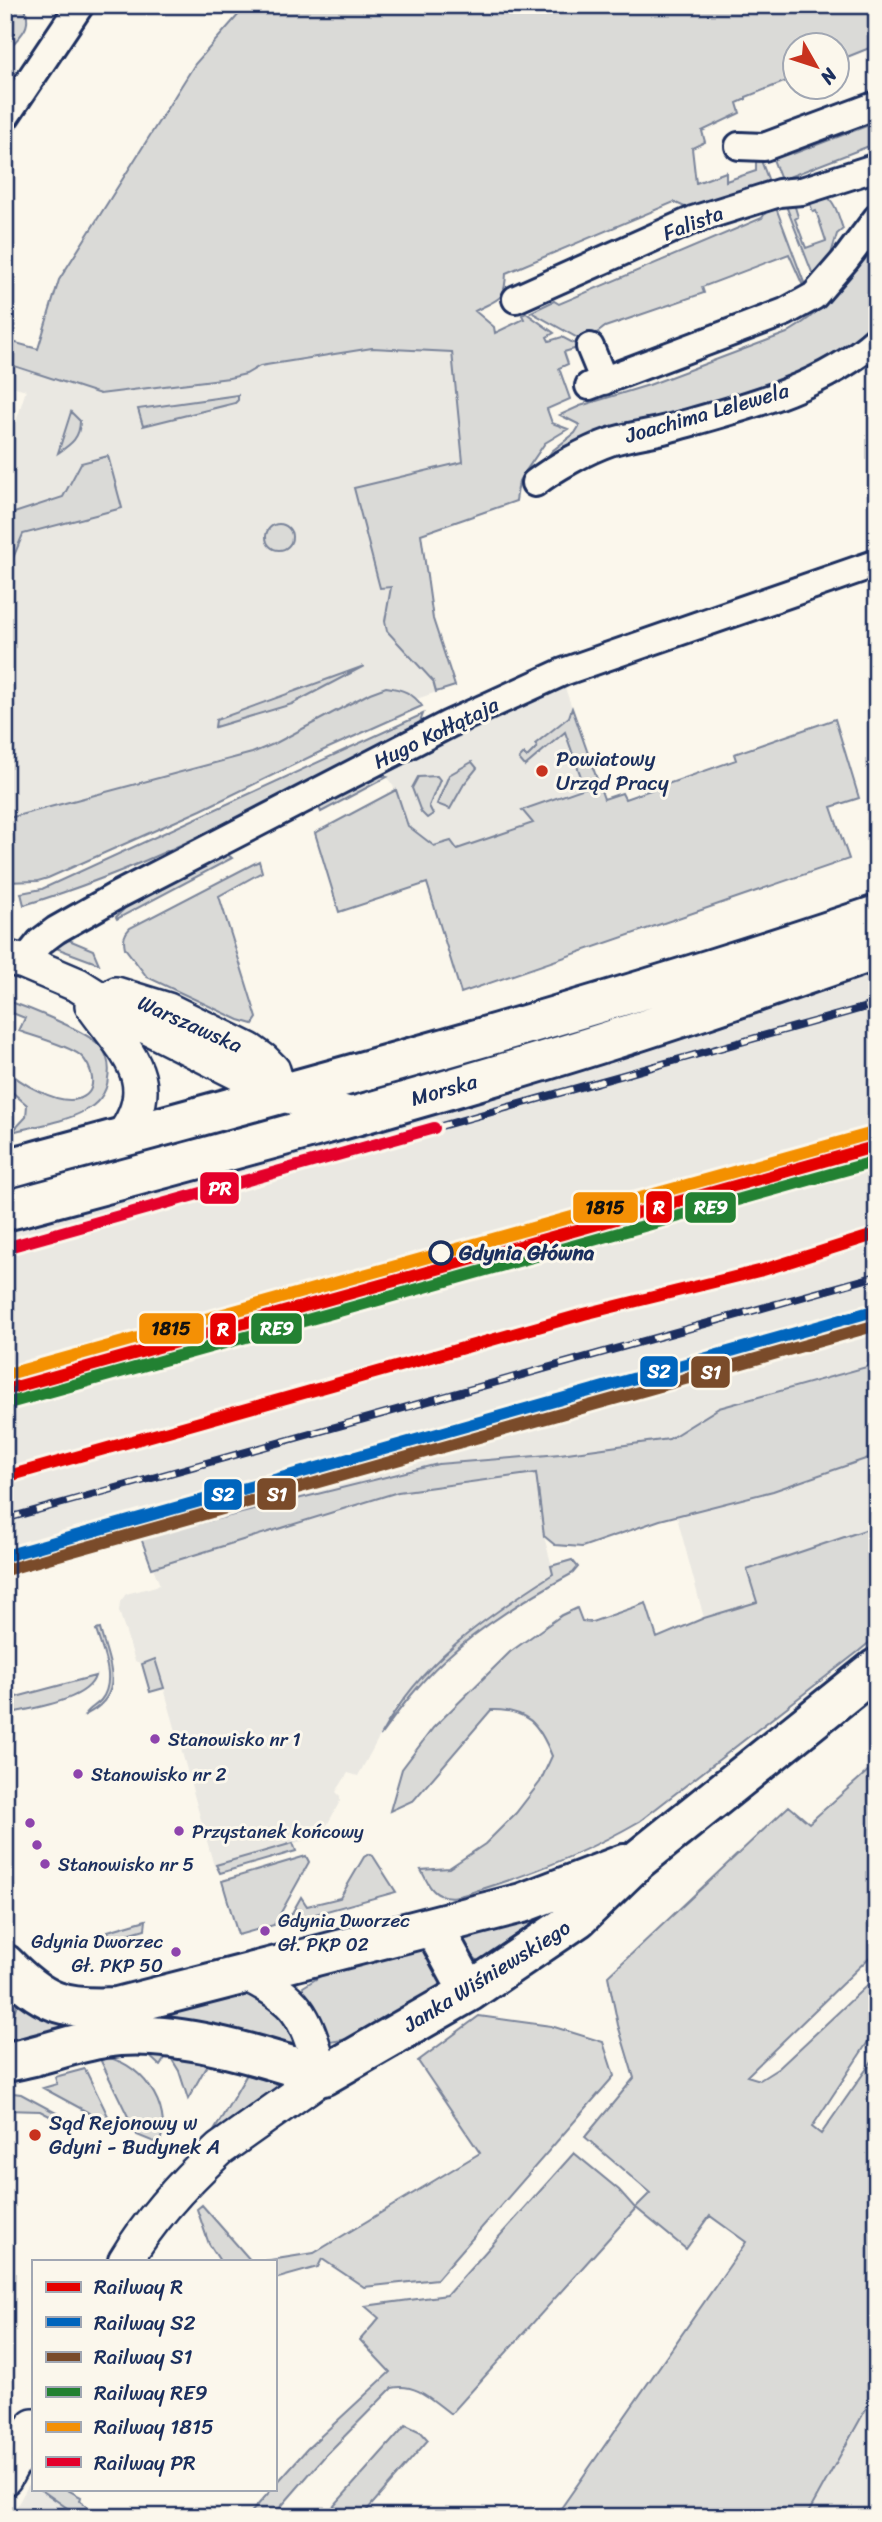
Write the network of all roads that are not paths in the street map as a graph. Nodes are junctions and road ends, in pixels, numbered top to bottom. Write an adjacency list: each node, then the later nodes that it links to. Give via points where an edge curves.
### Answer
1 (80, 5): 3 (street)
2 (877, 105): 4 (street, via 764,147)
3 (5, 117)
4 (739, 146)
5 (877, 167): 7 (street, Falista, via 693,220)
6 (877, 218): 9 (street, via 814,296 785,312 597,383)
7 (516, 299)
8 (877, 339): 10 (street, Joachima Lelewela, via 806,383 742,407 607,443)
9 (590, 347)
10 (535, 483)
11 (877, 562): 14 (street, Hugo Kołłątaja, via 563,672 449,724 116,896)
12 (877, 915): 16 (main road, Morska, via 451,1047)
13 (877, 950): 17 (main road, Morska, via 568,1054)
14 (15, 959): 15 (street, Warszawska)
15 (78, 985): 16 (street, Warszawska, via 133,1020); 18 (street, Warszawska, via 120,1039 138,1077 141,1097 134,1120)
16 (280, 1094): 17 (street, Warszawska); 18 (main road, Morska); 19 (street)
17 (356, 1116): 19 (main road, Morska)
18 (122, 1137): 20 (main road, Morska)
19 (205, 1157): 21 (main road, Morska)
20 (5, 1169)
21 (5, 1211)
22 (877, 1668): 23 (main road, Janka Wiśniewskiego)
23 (639, 1859): 24 (main road, Janka Wiśniewskiego, via 522,1903); 27 (main road, Janka Wiśniewskiego, via 578,1918)
24 (433, 1926): 26 (main road, Janka Wiśniewskiego); 27 (main road)
25 (5, 1964): 26 (main road, Janka Wiśniewskiego, via 41,1995 76,2008 117,2007)
26 (246, 1974): 29 (street, via 292,2002 305,2020)
27 (469, 1992): 29 (main road, Janka Wiśniewskiego)
28 (5, 2063): 29 (main road, via 106,2038 147,2036 209,2045)
29 (323, 2076): 30 (street, via 204,2163 155,2217)
30 (126, 2260)
31 (32, 2428): 32 (street)
32 (5, 2478)

